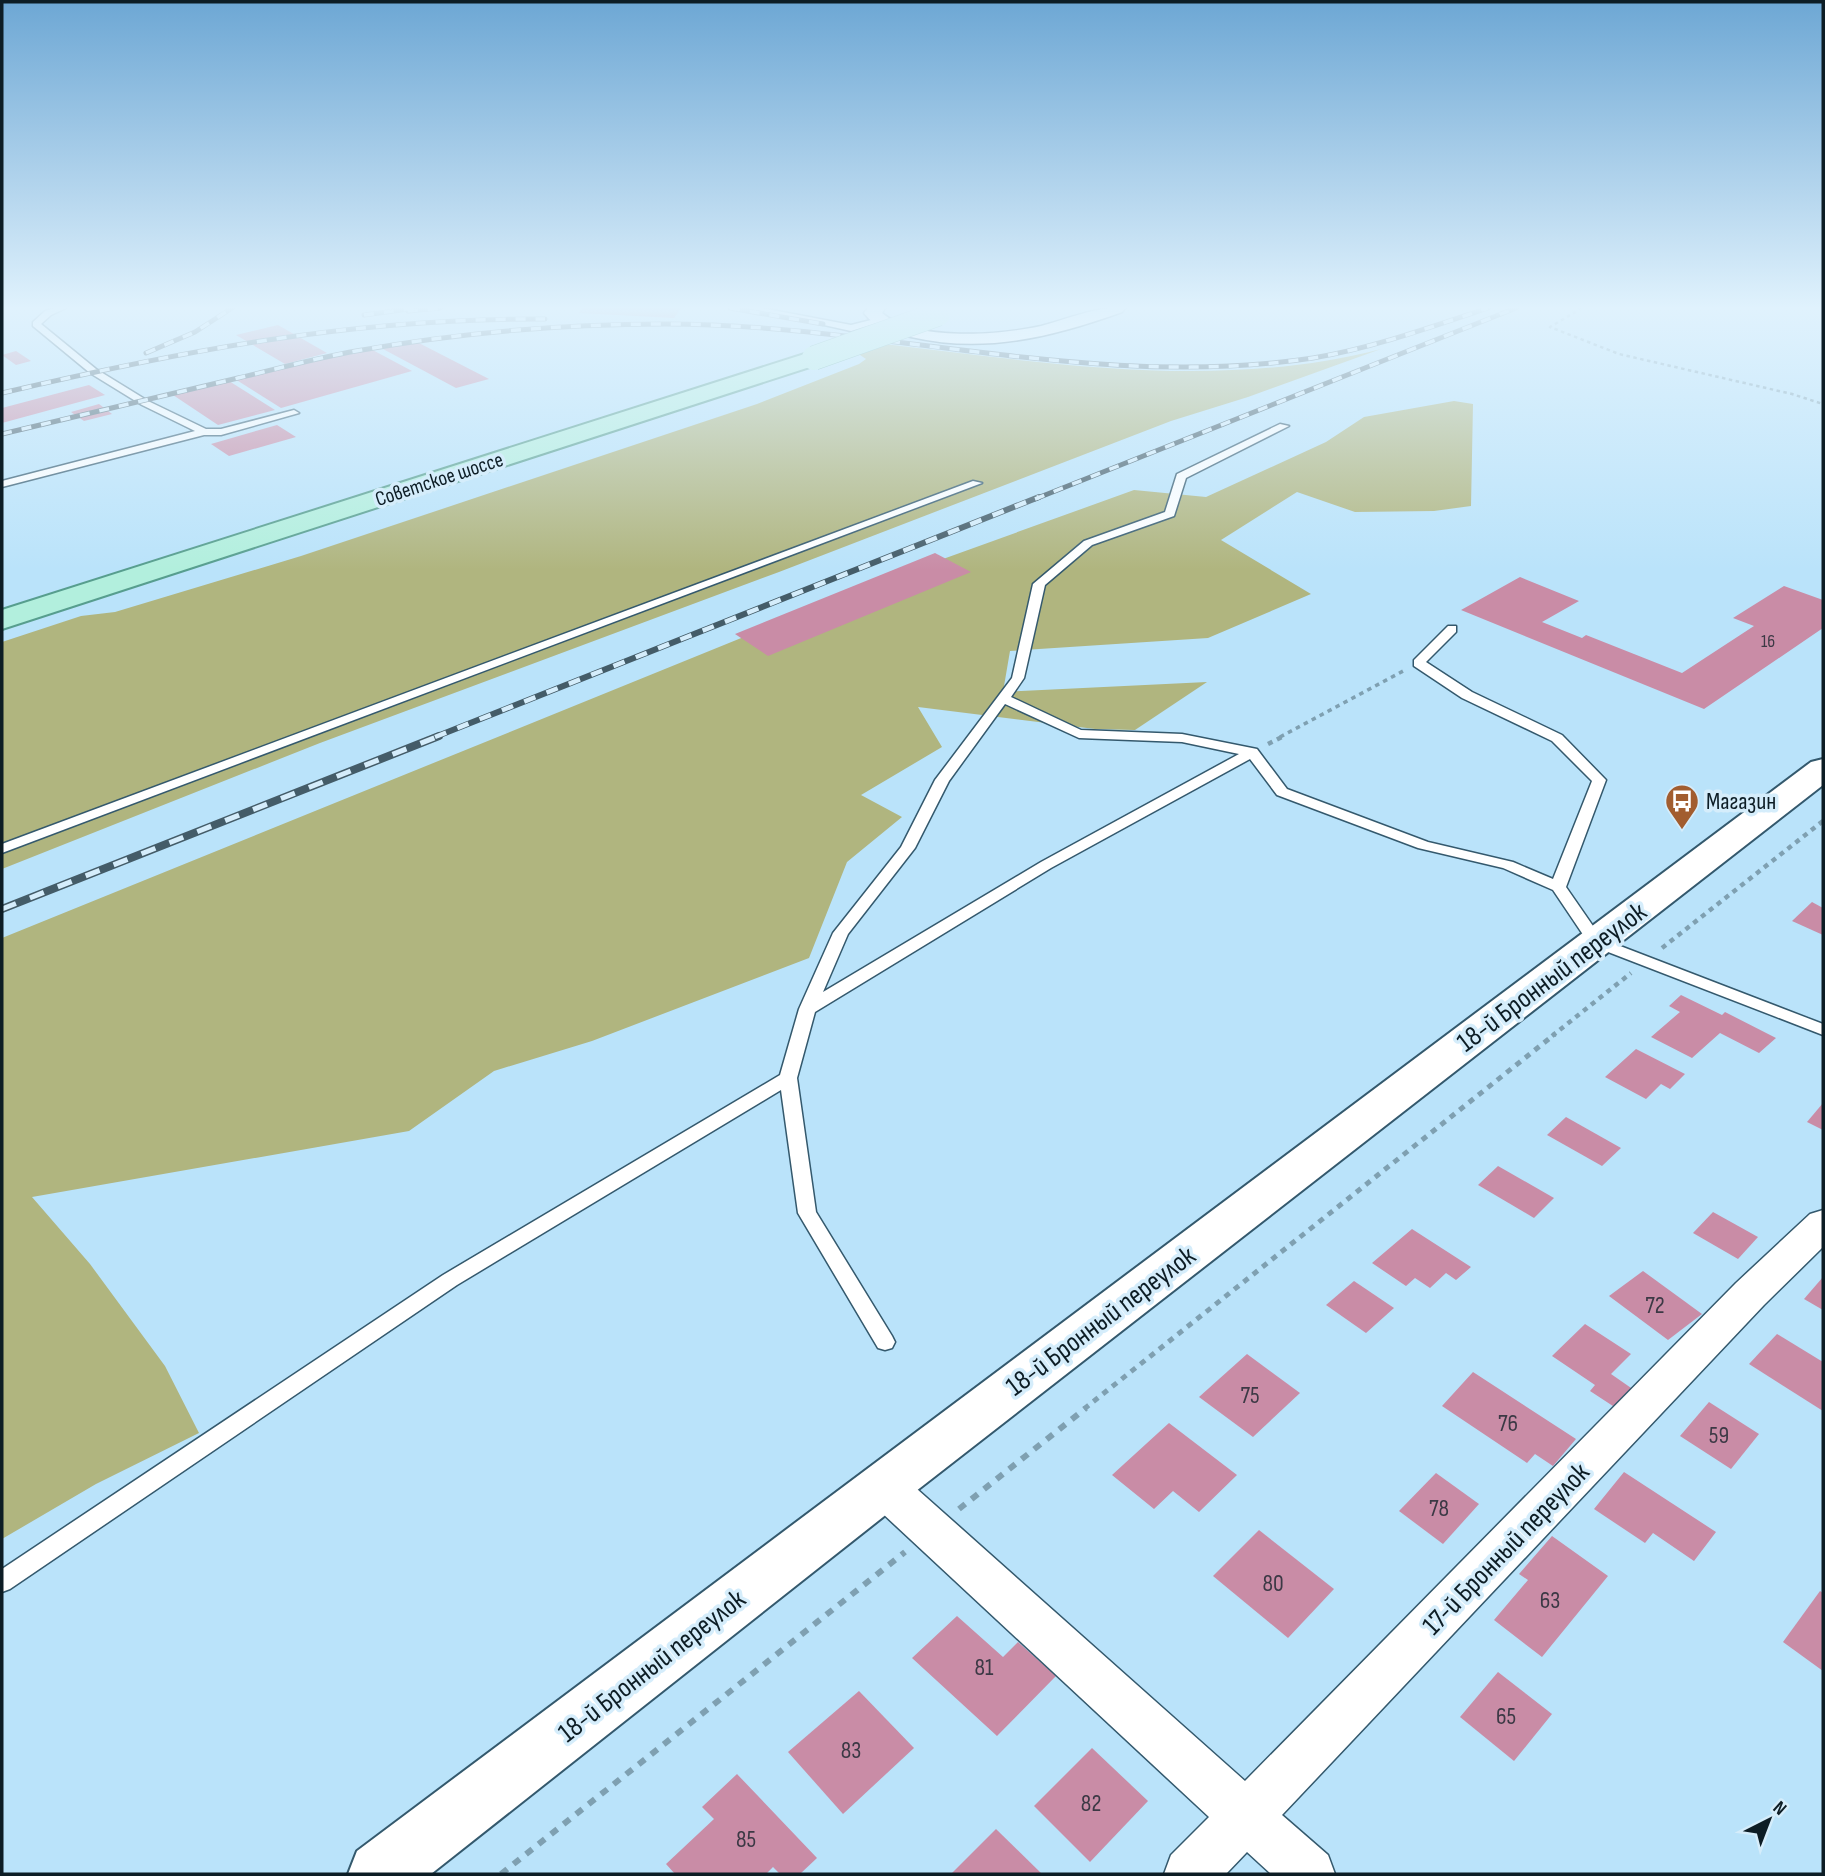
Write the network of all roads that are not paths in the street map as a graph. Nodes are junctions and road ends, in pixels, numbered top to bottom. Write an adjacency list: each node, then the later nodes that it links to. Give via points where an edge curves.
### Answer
1 (133, 396): 5 (lane)
2 (698, 396): 8 (main road, Советское шоссе, bridge)
3 (294, 414): 5 (lane)
4 (1284, 426): 10 (lane, via 1181,476 1170,514 1088,543 1039,584 1018,678)
5 (204, 432): 7 (lane)
6 (977, 483): 13 (lane)
7 (2, 484)
8 (2, 620)
9 (1451, 629): 14 (lane, via 1418,663 1467,695 1558,738 1599,780)
10 (1003, 698): 11 (lane, via 1080,734 1182,738); 16 (lane, via 942,780 908,848 841,933)
11 (1252, 752): 14 (lane, via 1282,792 1423,845 1508,865); 16 (lane, via 1046,865)
12 (1823, 769): 15 (street, 18-й Бронный переулок)
13 (2, 849)
14 (1558, 887): 15 (lane)
15 (1596, 942): 17 (lane); 21 (street, 18-й Бронный переулок)
16 (807, 1009): 18 (lane)
17 (1823, 1030)
18 (788, 1078): 20 (lane, via 807,1213); 22 (lane, via 450,1280)
19 (1823, 1224): 23 (street, 17-й Бронный переулок)
20 (885, 1342)
21 (883, 1486): 23 (street); 24 (street, 18-й Бронный переулок)
22 (2, 1582)
23 (1245, 1816): 25 (street, 17-й Бронный переулок); 26 (street)
24 (380, 1874)
25 (1190, 1874)
26 (1309, 1874)

